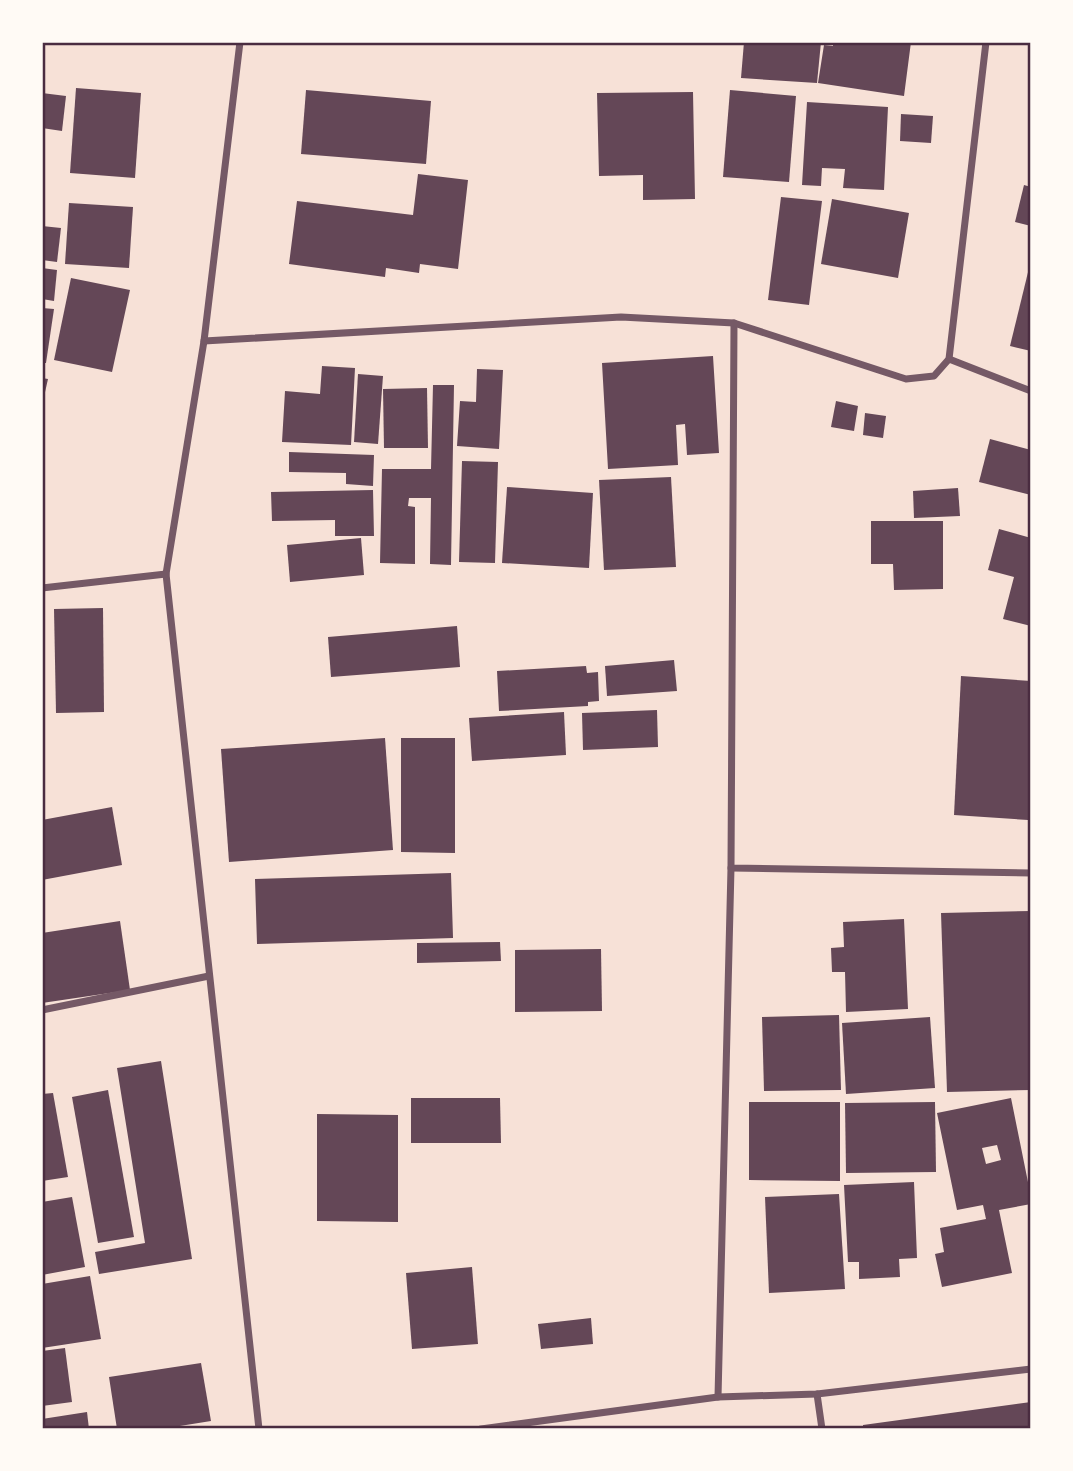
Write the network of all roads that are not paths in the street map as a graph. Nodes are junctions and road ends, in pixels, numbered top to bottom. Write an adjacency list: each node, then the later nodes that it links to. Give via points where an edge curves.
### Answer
1 (240, 42): 4 (street)
2 (986, 42): 5 (street)
3 (734, 323): 4 (street, via 621,317); 5 (street, via 906,379 934,376); 9 (street)
4 (204, 341): 7 (street)
5 (948, 359): 6 (street)
6 (1031, 391)
7 (166, 574): 8 (street); 11 (street)
8 (42, 588)
9 (731, 868): 10 (street); 15 (street)
10 (1031, 873)
11 (209, 976): 12 (street); 16 (street)
12 (42, 1010)
13 (1031, 1369): 14 (street)
14 (817, 1394): 15 (street); 18 (street)
15 (718, 1397): 17 (street)
16 (259, 1429)
17 (481, 1429)
18 (822, 1429)

